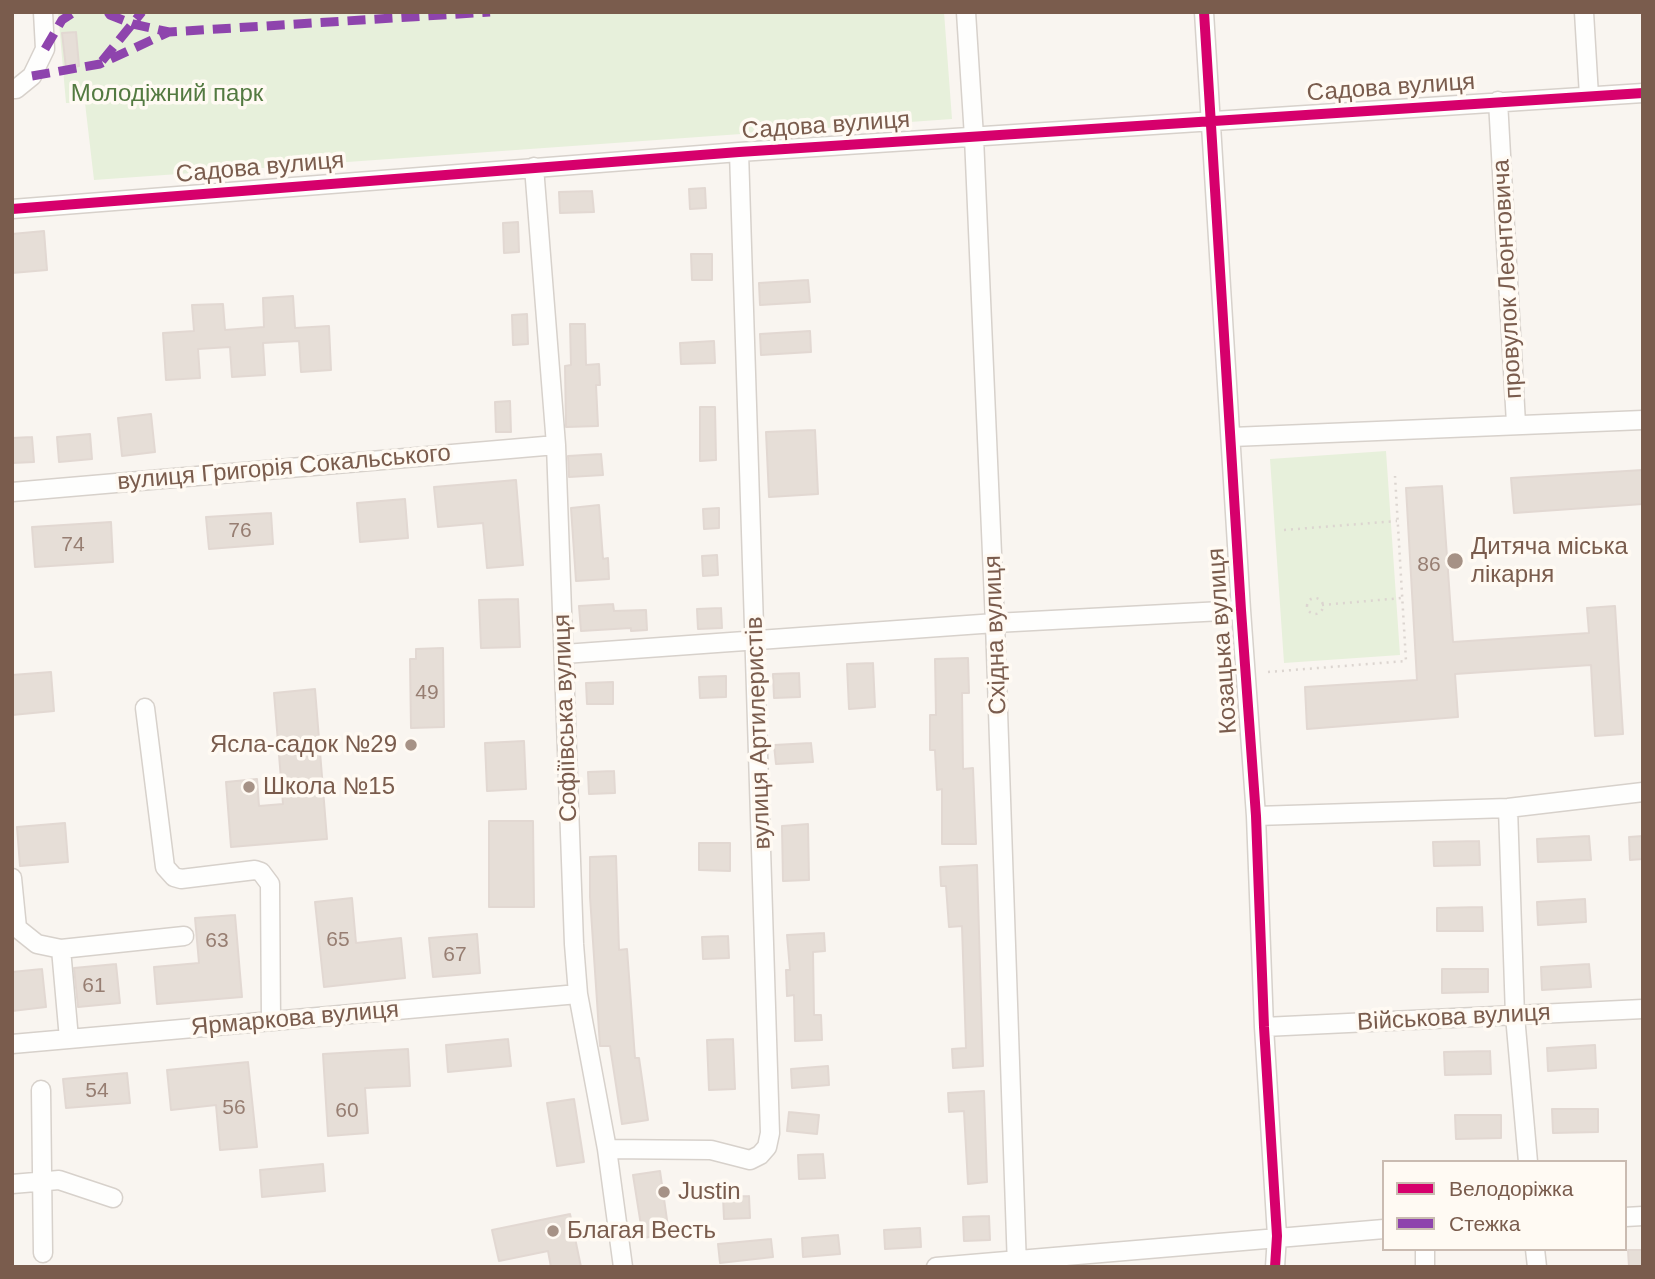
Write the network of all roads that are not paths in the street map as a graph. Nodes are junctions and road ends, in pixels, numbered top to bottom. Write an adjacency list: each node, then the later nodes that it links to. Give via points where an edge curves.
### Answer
1 (43, 12): 5 (street, via 45,49 32,76)
2 (966, 12): 10 (street, Східна вулиця)
3 (1204, 12): 9 (street, Козацька вулиця)
4 (1584, 12): 7 (street)
5 (12, 89)
6 (1643, 93): 7 (street, Садова вулиця)
7 (1589, 96): 8 (street, Садова вулиця)
8 (1499, 101): 9 (street, Садова вулиця); 15 (street, провулок Леонтовича)
9 (1210, 121): 10 (street, Садова вулиця); 16 (street, Козацька вулиця)
10 (974, 136): 11 (street, Садова вулиця); 20 (street, Східна вулиця)
11 (739, 152): 12 (street, Садова вулиця); 21 (street, вулиця Артилеристів)
12 (534, 167): 13 (street, Садова вулиця); 17 (street, Софіївська вулиця)
13 (12, 209)
14 (1643, 420): 15 (street)
15 (1516, 425): 16 (street, провулок Леонтовича)
16 (1232, 437): 19 (street, Козацька вулиця)
17 (556, 445): 18 (street, вулиця Григорія Сокальського); 22 (street, Софіївська вулиця)
18 (12, 492)
19 (1241, 610): 20 (street); 26 (street, Козацька вулиця)
20 (995, 623): 21 (street); 46 (street, Східна вулиця)
21 (756, 642): 22 (street); 38 (street, вулиця Артилеристів, via 767,1147 750,1160 711,1150)
22 (564, 654): 30 (street, Софіївська вулиця)
23 (145, 708): 33 (street, via 165,867 181,879 255,870 270,884)
24 (1643, 792): 25 (street)
25 (1508, 808): 26 (street); 32 (street)
26 (1256, 816): 34 (street, Козацька вулиця)
27 (12, 878): 29 (street, via 17,928 37,944)
28 (184, 936): 29 (street)
29 (61, 949): 35 (street)
30 (578, 994): 33 (street, Ярмаркова вулиця); 38 (street, Софіївська вулиця)
31 (1643, 1009): 32 (street, Військова вулиця)
32 (1515, 1016): 34 (street, Військова вулиця); 39 (street)
33 (271, 1021): 35 (street, Ярмаркова вулиця)
34 (1264, 1027): 44 (street, Козацька вулиця)
35 (69, 1039): 36 (street, Ярмаркова вулиця)
36 (12, 1044)
37 (41, 1090): 40 (street)
38 (607, 1149): 47 (street, Софіївська вулиця)
39 (1528, 1160)
40 (40, 1181): 41 (street); 42 (street, via 59,1180); 45 (street)
41 (12, 1184)
42 (113, 1198)
43 (1382, 1229): 44 (street)
44 (1277, 1236): 46 (street); 49 (street, Козацька вулиця)
45 (43, 1253)
46 (1018, 1263): 48 (street)
47 (623, 1267)
48 (936, 1267)
49 (1275, 1267)

